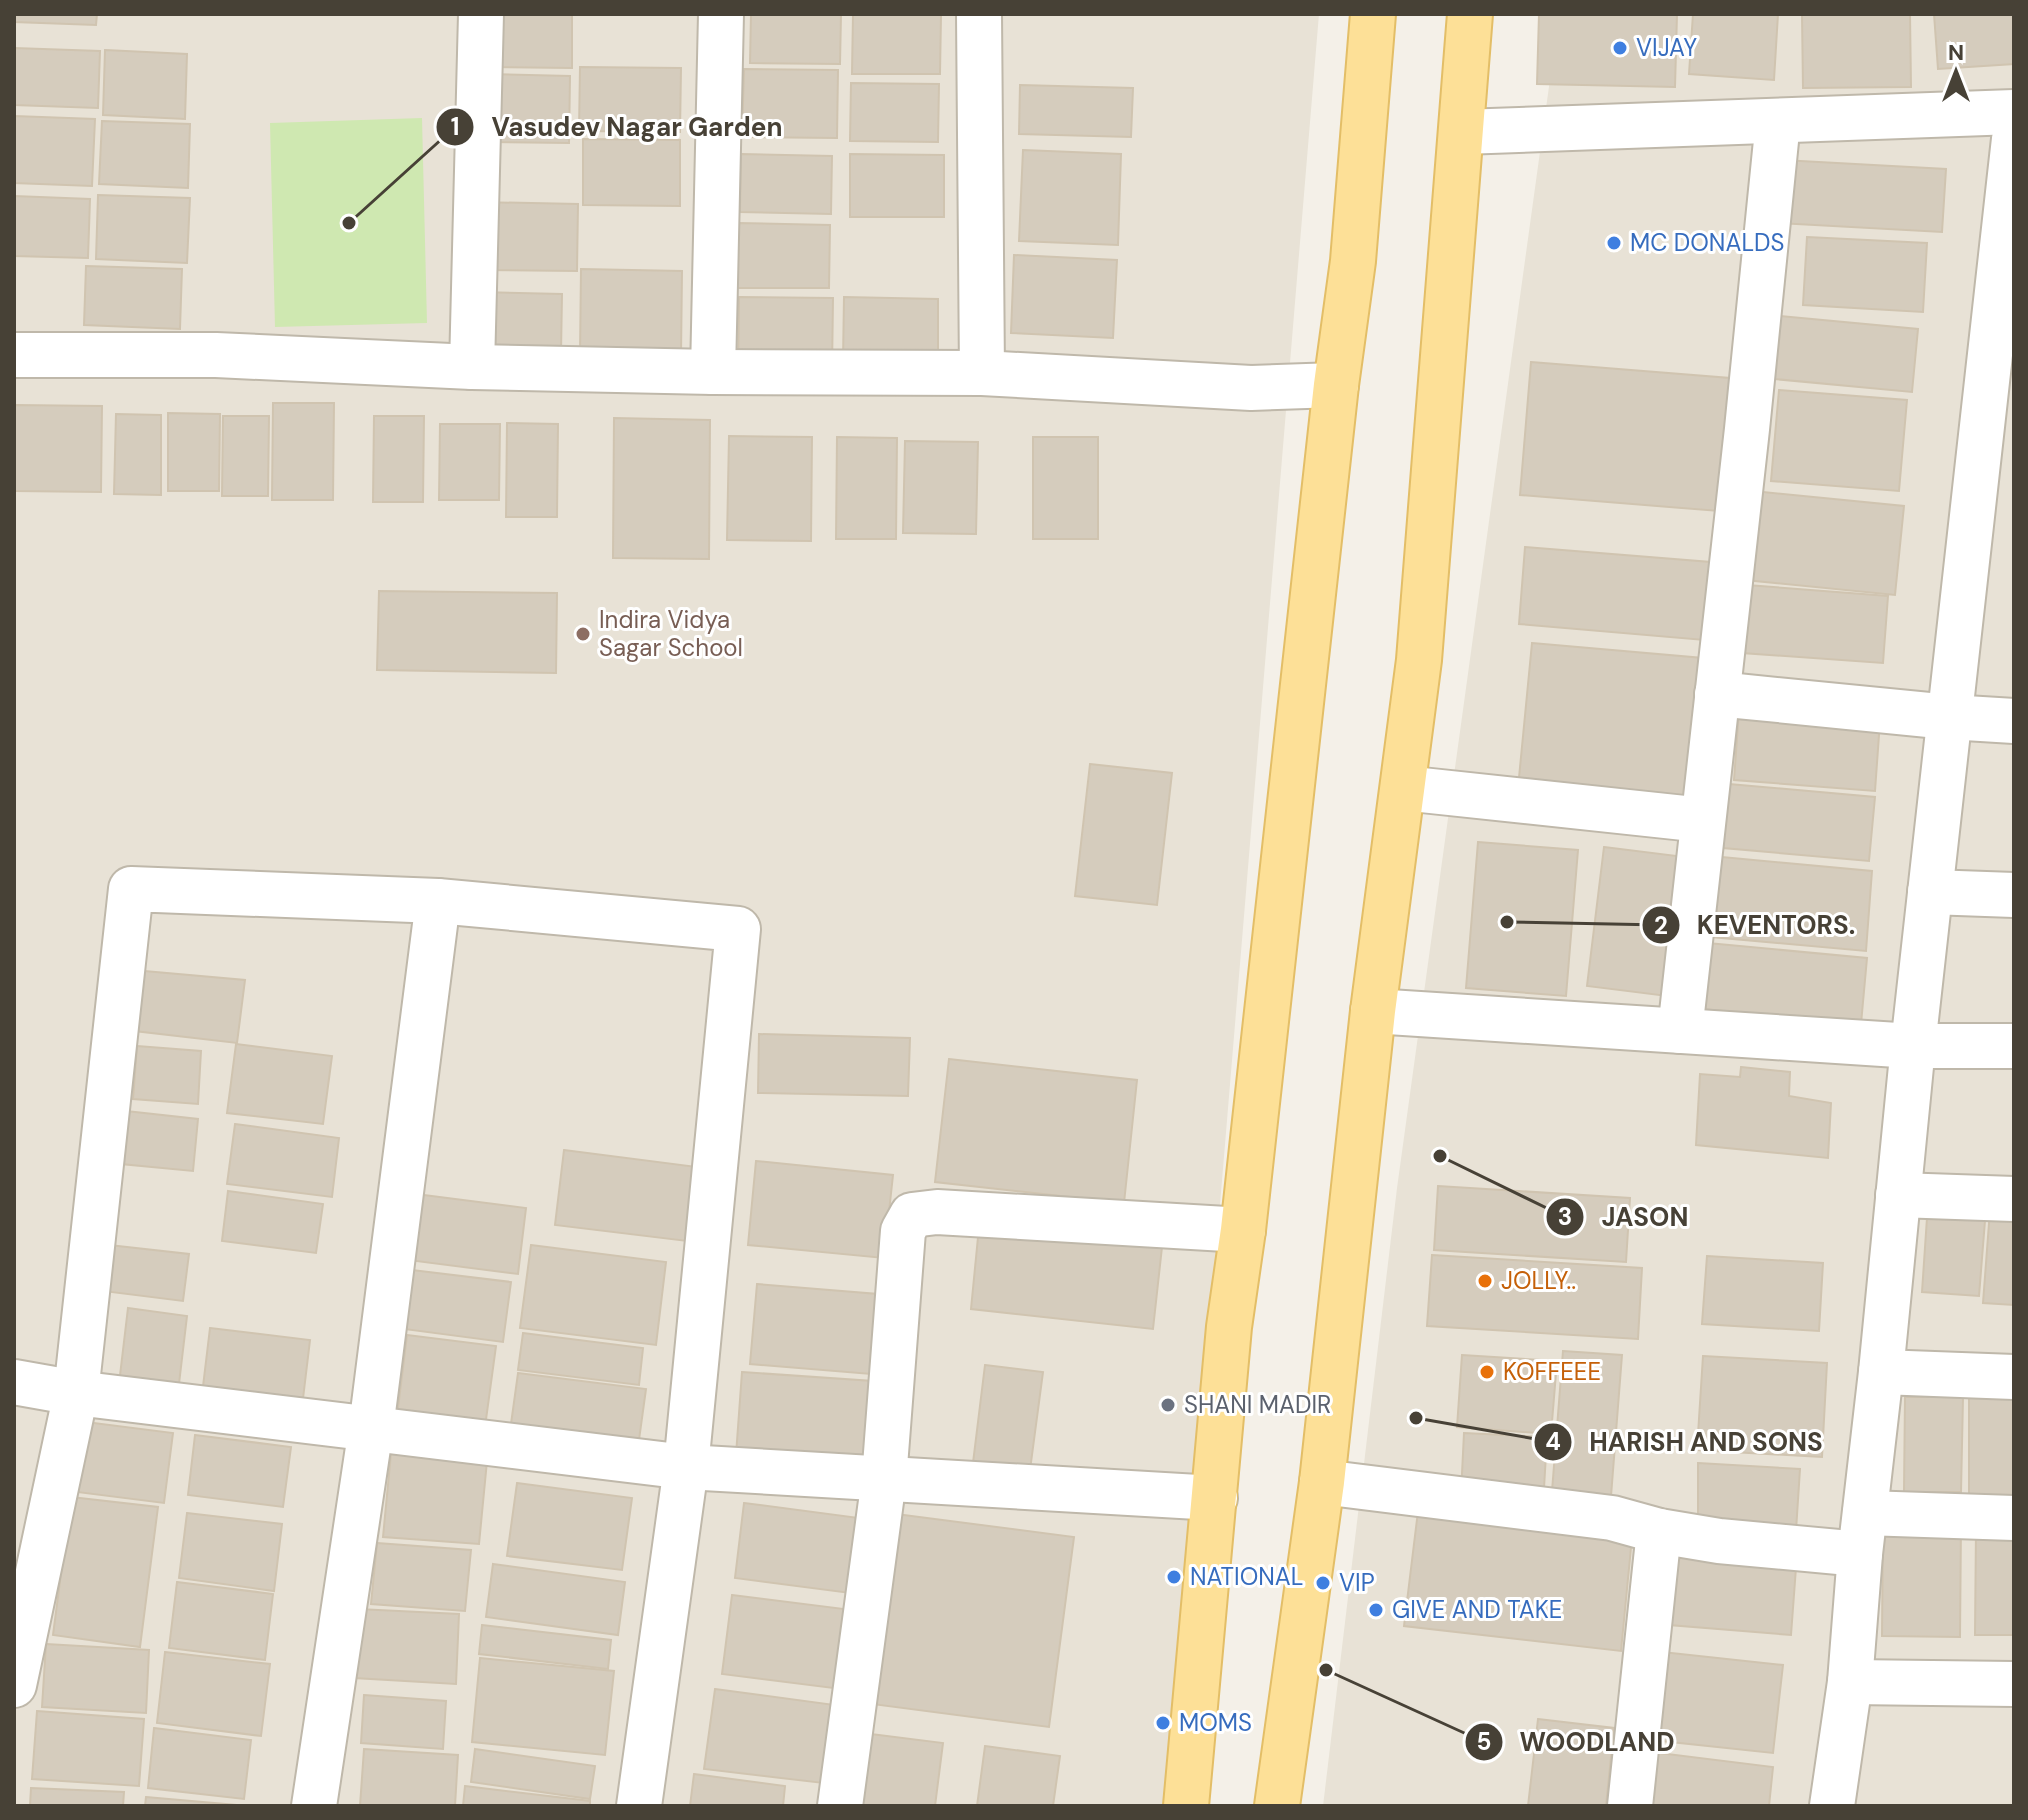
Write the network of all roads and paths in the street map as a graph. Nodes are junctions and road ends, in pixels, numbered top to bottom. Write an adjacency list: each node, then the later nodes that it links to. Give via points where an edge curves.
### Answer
1 (481, 14): 11 (street)
2 (721, 14): 12 (street)
3 (979, 14): 13 (street)
4 (1373, 14): 14 (main road, via 1353,261)
5 (1470, 14): 8 (main road)
6 (2014, 112): 7 (street)
7 (1778, 121): 8 (street); 15 (street)
8 (1462, 132): 18 (main road, via 1419,660)
9 (2014, 139): 16 (street)
10 (14, 355): 11 (street, via 216,355)
11 (472, 367): 12 (street)
12 (713, 372): 13 (street)
13 (982, 373): 14 (street, via 1251,388)
14 (1336, 385): 29 (main road)
15 (1717, 694): 16 (street); 19 (street)
16 (1949, 717): 17 (street); 20 (street)
17 (2014, 721)
18 (1403, 788): 19 (street); 23 (main road)
19 (1703, 820): 24 (street)
20 (1930, 892): 21 (street); 25 (street)
21 (2014, 895)
22 (438, 901): 33 (street, via 131,889); 34 (street); 35 (street, via 738,929)
23 (1373, 1011): 24 (street); 37 (main road)
24 (1680, 1031): 25 (street)
25 (1913, 1046): 26 (street); 27 (street)
26 (2014, 1046)
27 (1898, 1195): 28 (street); 30 (street)
28 (2014, 1199)
29 (1243, 1230): 36 (street, via 937,1212 912,1215 903,1231); 38 (main road)
30 (1881, 1372): 31 (street); 41 (street)
31 (2014, 1377)
32 (14, 1382): 33 (street)
33 (76, 1393): 34 (street); 44 (street)
34 (371, 1428): 35 (street); 45 (street)
35 (686, 1467): 36 (street); 46 (street)
36 (884, 1479): 38 (street); 47 (street)
37 (1322, 1482): 40 (street, via 1612,1518); 49 (main road)
38 (1215, 1498): 48 (main road)
39 (2014, 1518): 41 (street)
40 (1659, 1531): 41 (street, via 1719,1541); 50 (street)
41 (1863, 1533): 42 (street)
42 (1850, 1682): 43 (street); 51 (street)
43 (2014, 1684)
44 (14, 1685)
45 (314, 1806)
46 (639, 1806)
47 (840, 1806)
48 (1186, 1806)
49 (1277, 1806)
50 (1630, 1806)
51 (1832, 1806)

